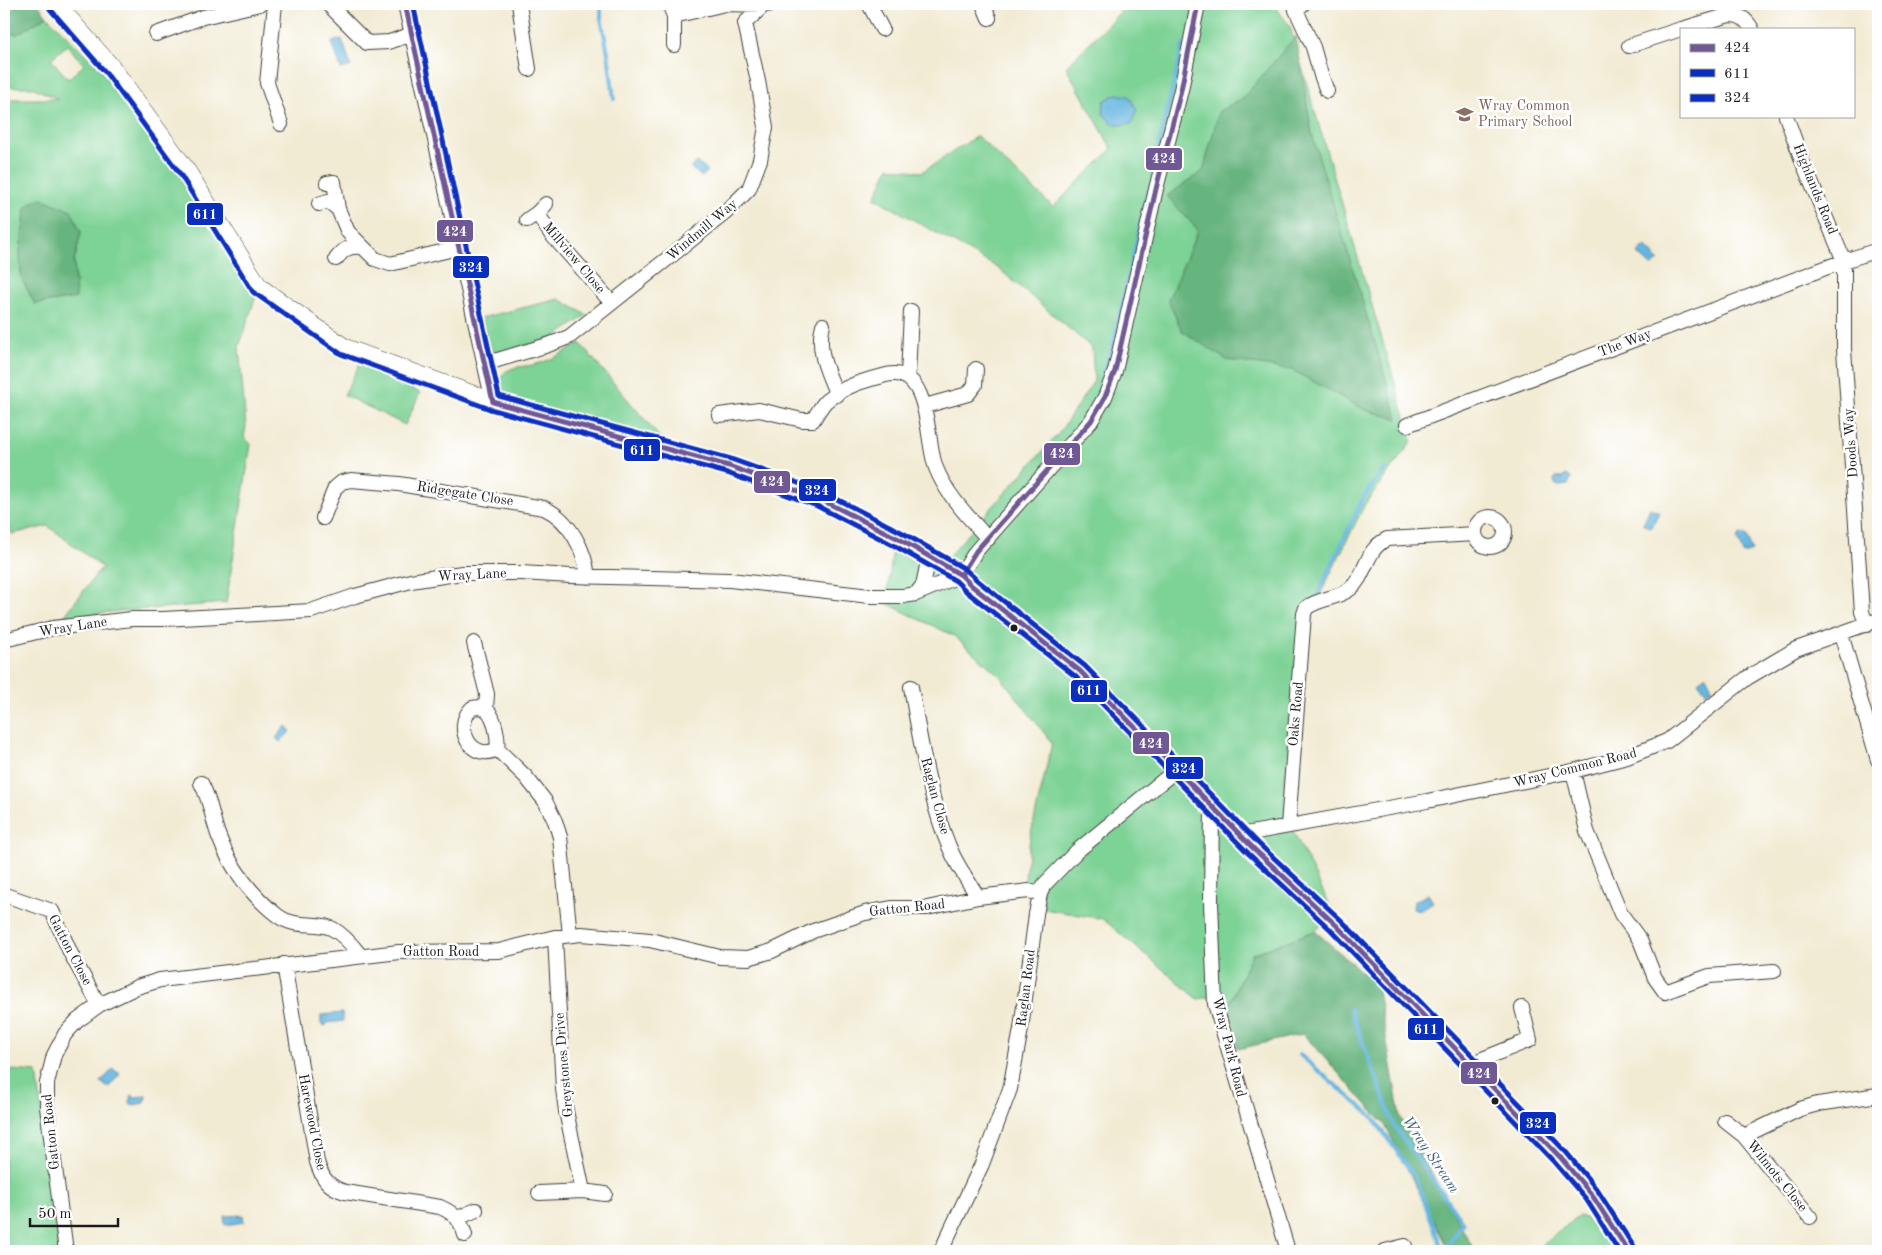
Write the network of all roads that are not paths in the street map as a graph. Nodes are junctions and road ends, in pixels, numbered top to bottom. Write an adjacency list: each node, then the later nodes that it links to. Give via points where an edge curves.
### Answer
1 (56, 4): 44 (main road, via 112,68 186,170 259,287 345,348)
2 (260, 4): 20 (street, via 203,17)
3 (275, 4): 27 (street, via 268,83)
4 (328, 4): 21 (street, via 367,43 389,42)
5 (405, 4): 21 (street)
6 (519, 4): 24 (street)
7 (725, 4): 8 (street); 13 (street); 15 (street)
8 (768, 4): 15 (street)
9 (869, 4): 18 (street)
10 (983, 4): 14 (street)
11 (1198, 4): 50 (street, via 1115,371 1091,421)
12 (1297, 6): 25 (street)
13 (672, 10): 22 (street)
14 (990, 18)
15 (744, 23): 37 (street, Windmill Way, via 766,127 760,160 749,189 725,213)
16 (1684, 28): 17 (street, via 1737,15)
17 (1751, 28)
18 (882, 29)
19 (1680, 29): 23 (street)
20 (156, 34)
21 (412, 34): 33 (street)
22 (674, 45)
23 (1629, 46)
24 (529, 69)
25 (1327, 90)
26 (1787, 118): 36 (street, Highlands Road)
27 (281, 124)
28 (327, 183): 30 (street, via 334,182)
29 (319, 204): 30 (street, via 328,201)
30 (338, 209): 32 (street, via 348,232)
31 (537, 212): 37 (street, Millview Close, via 551,234)
32 (362, 247): 33 (street, via 375,259 390,264); 35 (street, via 346,248)
33 (458, 248): 40 (street)
34 (1878, 250): 36 (street, The Way)
35 (336, 259)
36 (1844, 261): 47 (street, The Way); 55 (street, Doods Way, via 1844,349 1862,612)
37 (612, 303): 40 (street, Windmill Way, via 569,337)
38 (911, 311): 42 (street)
39 (823, 325): 43 (street, via 823,362)
40 (484, 364): 44 (street)
41 (976, 369): 45 (street, via 975,385 968,394)
42 (908, 377): 43 (street, via 894,374 863,381); 45 (street, via 920,392)
43 (836, 395): 46 (street, via 826,402 813,420 759,410)
44 (493, 402): 51 (main road, via 738,469 820,499)
45 (924, 406): 50 (street, via 935,467 946,490)
46 (719, 415)
47 (1407, 425)
48 (323, 518): 53 (street, Ridgegate Close, via 335,488 351,480 399,484 544,508 559,516 579,543)
49 (1475, 534): 67 (street, Oaks Road, via 1387,539 1375,546 1350,589 1305,610)
50 (988, 538): 52 (street)
51 (929, 558): 52 (main road); 54 (street, via 923,585)
52 (962, 575): 54 (street, Wray Lane); 63 (main road, via 1068,660)
53 (588, 577): 54 (street, Wray Lane, via 730,580 870,596); 57 (street, Wray Lane, via 462,573 411,581 311,611 125,619 53,628)
54 (916, 594)
55 (1872, 622): 56 (street, Wray Common Road)
56 (1841, 634): 62 (street); 64 (street, Wray Common Road, via 1796,649 1746,678 1667,741 1627,757)
57 (4, 640)
58 (474, 643): 60 (street, via 487,694)
59 (911, 688): 71 (street, Raglan Close, via 940,823 951,850)
60 (486, 709): 61 (street, via 498,736); 61 (street, via 472,708 464,718 463,731 470,745 478,750 491,752)
61 (497, 749): 72 (street, via 526,777 545,801 555,821 560,837)
62 (1878, 760)
63 (1176, 770): 66 (main road); 69 (street, Raglan Road, via 1077,851 1050,877)
64 (1572, 770): 67 (street, Wray Common Road); 76 (street, via 1587,831 1621,914 1640,940 1655,978 1665,992 1709,976)
65 (201, 783): 74 (street, via 209,800 218,837 244,884 279,917 290,922 332,928)
66 (1212, 807): 68 (main road); 93 (street, Wray Park Road, via 1211,902 1216,1004)
67 (1288, 826): 68 (street, Wray Common Road)
68 (1240, 835): 79 (main road, via 1336,925)
69 (1040, 894): 71 (street, Gatton Road, via 1028,891); 92 (street, Raglan Road, via 1010,1089 982,1164)
70 (4, 897): 77 (street, Gatton Close, via 52,911)
71 (978, 897): 72 (street, Gatton Road, via 927,908 893,908 856,915 813,931 772,952 748,958 720,957 650,940)
72 (570, 934): 73 (street, Gatton Road)
73 (555, 937): 74 (street, Gatton Road, via 499,951); 83 (street, Greystones Drive, via 563,1089)
74 (360, 955): 75 (street, Gatton Road)
75 (284, 964): 77 (street, Gatton Road, via 160,980 137,987); 88 (street, Harewood Close, via 317,1162 324,1179 335,1189 440,1207)
76 (1774, 971)
77 (99, 1006): 91 (street, Gatton Road, via 65,1034 54,1055 47,1083 49,1132)
78 (1522, 1008): 79 (street, via 1530,1040)
79 (1470, 1064): 95 (main road, via 1560,1157 1592,1195)
80 (1878, 1095): 82 (street, Wilmots Close, via 1800,1109)
81 (1725, 1121): 82 (street, Wilmots Close)
82 (1744, 1136): 87 (street, Wilmots Close)
83 (583, 1191): 84 (street); 85 (street)
84 (539, 1193)
85 (605, 1194)
86 (476, 1210): 88 (street)
87 (1810, 1217)
88 (458, 1218): 89 (street)
89 (465, 1236)
90 (1406, 1246): 94 (street)
91 (66, 1251)
92 (941, 1251)
93 (1288, 1251)
94 (1385, 1251)
95 (1628, 1251)

